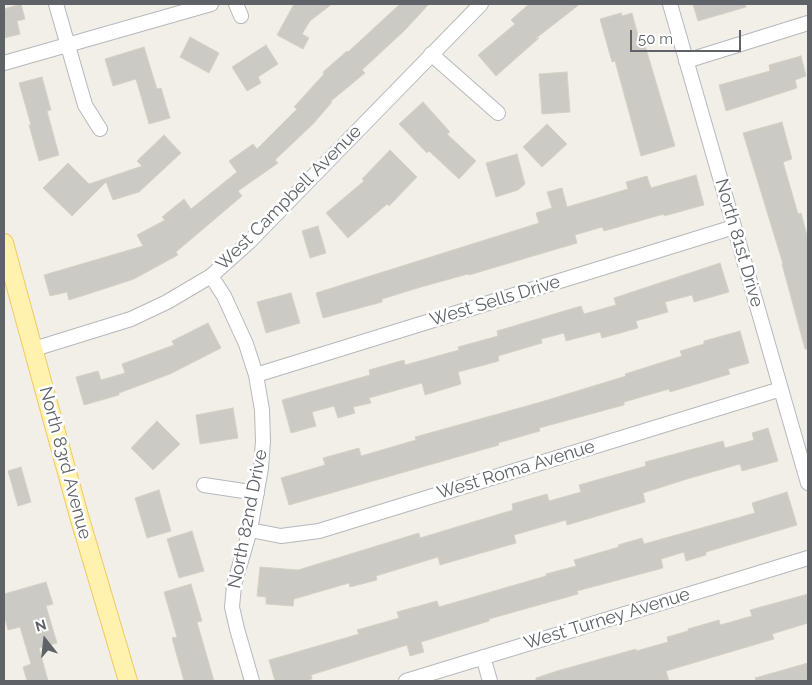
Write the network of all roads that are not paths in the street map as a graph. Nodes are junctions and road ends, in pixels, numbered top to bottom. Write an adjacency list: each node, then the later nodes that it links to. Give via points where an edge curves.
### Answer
1 (56, 4): 6 (street)
2 (211, 4): 6 (street)
3 (482, 4): 7 (street, West Campbell Avenue)
4 (670, 4): 8 (street, North 81st Drive)
5 (808, 23): 8 (street)
6 (67, 45): 9 (street); 11 (street, via 85,105)
7 (431, 54): 10 (street); 14 (street, West Campbell Avenue, via 250,241)
8 (686, 61): 12 (street, North 81st Drive)
9 (4, 63)
10 (498, 113)
11 (100, 129)
12 (734, 227): 16 (street, West Sells Drive); 17 (street, North 81st Drive)
13 (4, 244): 15 (main road, North 83rd Avenue)
14 (211, 276): 15 (street, West Campbell Avenue, via 131,319); 16 (street, North 82nd Drive, via 238,326)
15 (34, 350): 24 (main road, North 83rd Avenue)
16 (256, 375): 20 (street, North 82nd Drive, via 263,441)
17 (781, 388): 18 (street, North 81st Drive); 21 (street, West Roma Avenue, via 319,531 281,536)
18 (808, 483)
19 (204, 484): 20 (street)
20 (257, 493): 21 (street, North 82nd Drive)
21 (250, 530): 25 (street, North 82nd Drive, via 234,585 232,607)
22 (808, 558): 23 (street, West Turney Avenue)
23 (483, 658): 26 (street, West Turney Avenue); 27 (street)
24 (128, 681)
25 (252, 681)
26 (406, 681)
27 (490, 681)

